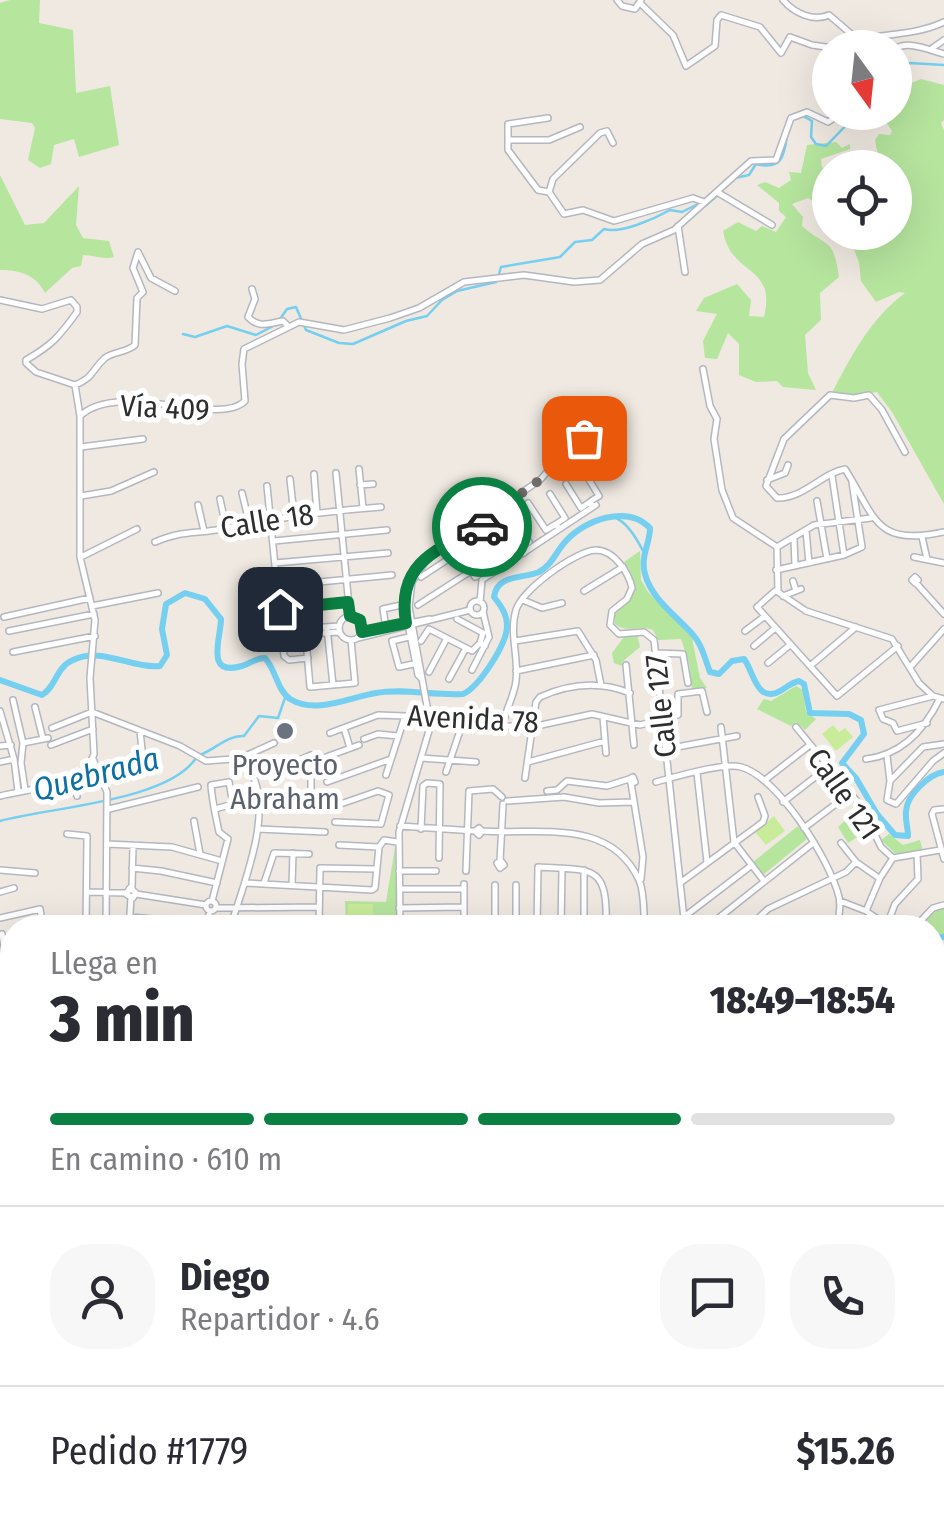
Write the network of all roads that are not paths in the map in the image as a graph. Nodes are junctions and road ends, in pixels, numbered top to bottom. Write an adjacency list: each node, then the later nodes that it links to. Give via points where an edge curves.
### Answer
1 (617, 0): 3 (street, via 635,9)
2 (783, 0): 4 (street, via 795,12 829,15 858,39)
3 (641, 2): 6 (street, via 674,35 686,66 715,46 721,15 760,27 781,54 790,36)
4 (944, 22)
5 (944, 40): 8 (street)
6 (812, 45)
7 (912, 47): 8 (street)
8 (928, 50): 9 (street)
9 (944, 54)
10 (812, 114): 16 (street, via 786,124 776,160 751,161)
11 (548, 118): 13 (street, via 508,124)
12 (580, 128): 13 (street, via 548,140)
13 (508, 140): 15 (street, via 524,174)
14 (613, 143): 15 (street, via 607,131 600,133 553,179)
15 (549, 192): 17 (street, via 564,214 588,211 607,221 693,198)
16 (717, 192): 17 (street); 18 (street)
17 (704, 202): 19 (street)
18 (772, 225)
19 (678, 226): 20 (street); 24 (street, via 642,244 600,280 524,275 464,282 419,308 366,325)
20 (685, 272)
21 (252, 289): 24 (street, via 256,299 248,317)
22 (176, 291): 26 (street, via 152,278 138,252 133,268 143,292 137,298 135,345 110,355 89,380)
23 (0, 300): 26 (street, via 42,309 74,302 77,312 60,336 26,364)
24 (288, 326): 27 (street, Vía 409, via 244,350 246,401 236,409 116,404)
25 (703, 369): 80 (street, via 717,419 722,490 733,518)
26 (75, 384): 27 (street)
27 (80, 416): 30 (street, Vía 409)
28 (583, 425): 111 (street, via 581,446 562,454 504,515 438,549 416,574)
29 (143, 438): 30 (street)
30 (81, 447): 48 (street, Vía 409)
31 (906, 452): 40 (street, via 869,395 830,395 784,439)
32 (788, 465): 40 (street)
33 (358, 470): 44 (street)
34 (154, 472): 48 (street)
35 (336, 473): 56 (street)
36 (585, 473): 53 (street, via 599,496)
37 (314, 474): 57 (street)
38 (832, 476): 40 (street, via 788,498 770,494); 41 (street, via 845,469); 63 (street)
39 (290, 479): 58 (street)
40 (767, 480)
41 (851, 480): 61 (street); 62 (street)
42 (373, 484): 44 (street)
43 (566, 484): 53 (street, via 581,508)
44 (360, 485): 55 (street)
45 (267, 486): 60 (street)
46 (242, 493): 64 (street)
47 (550, 494): 66 (street, via 565,518)
48 (81, 496): 84 (street, Vía 409)
49 (220, 498): 67 (street)
50 (817, 501): 65 (street)
51 (528, 503): 66 (street, via 546,530)
52 (198, 505): 71 (street)
53 (593, 505): 66 (street)
54 (381, 507): 55 (street, Calle 18)
55 (363, 508): 56 (street, Calle 18)
56 (340, 511): 57 (street, Calle 18); 74 (street)
57 (317, 513): 58 (street, Calle 18)
58 (294, 514): 60 (street, Calle 18)
59 (512, 516): 81 (street, via 529,542)
60 (271, 518): 64 (street, Calle 18); 78 (street)
61 (871, 518): 62 (street); 75 (street, via 900,536)
62 (857, 520): 63 (street); 83 (street, via 862,548)
63 (840, 521): 65 (street); 83 (street)
64 (250, 522): 67 (street, Calle 18)
65 (822, 523): 72 (street); 87 (street)
66 (558, 526): 81 (street)
67 (226, 527): 71 (street, Calle 18)
68 (493, 527): 81 (street, via 512,554)
69 (137, 529): 84 (street)
70 (387, 530): 74 (street)
71 (204, 531): 79 (street, Calle 18)
72 (806, 531): 77 (street); 90 (street)
73 (944, 532): 75 (street)
74 (342, 534): 78 (street); 85 (street)
75 (922, 536): 88 (street)
76 (476, 538): 97 (street, via 494,566)
77 (794, 538): 80 (street); 92 (street)
78 (274, 540): 89 (street)
79 (155, 542)
80 (778, 547): 94 (street)
81 (522, 550): 97 (street)
82 (388, 553): 85 (street)
83 (844, 555): 87 (street)
84 (80, 557): 107 (street, Vía 409)
85 (344, 557): 89 (street); 99 (street)
86 (914, 557): 88 (street)
87 (827, 559): 90 (street)
88 (926, 559): 91 (street)
89 (276, 563): 102 (street)
90 (810, 563): 92 (street)
91 (944, 563)
92 (795, 566): 94 (street)
93 (622, 568): 103 (street); 106 (street, via 594,550 554,571); 144 (street, Calle 127, via 632,592 612,612 610,625 625,636 648,633)
94 (776, 570): 105 (street)
95 (471, 571): 97 (street, via 475,577); 98 (street, via 458,550); 112 (street)
96 (392, 574): 99 (street)
97 (486, 574): 109 (street)
98 (421, 577)
99 (346, 580): 102 (street); 108 (street)
100 (793, 581): 105 (street, via 798,590)
101 (916, 583): 117 (street)
102 (278, 586): 113 (street)
103 (584, 591)
104 (158, 593): 107 (street)
105 (781, 594): 119 (street, via 775,591 757,607); 123 (street, via 810,613)
106 (522, 600): 110 (street, via 542,608); 137 (street)
107 (91, 602): 116 (street, Vía 409); 120 (street)
108 (348, 602): 113 (street); 118 (street)
109 (480, 602): 114 (street); 115 (street)
110 (562, 603)
111 (407, 604): 122 (street); 126 (street, via 382,609)
112 (418, 605)
113 (280, 609): 132 (street)
114 (470, 610): 115 (street, via 474,616); 122 (street)
115 (483, 612): 138 (street, via 490,634)
116 (94, 614): 131 (street); 133 (street, Vía 409)
117 (944, 614)
118 (350, 616): 125 (street); 134 (street, via 360,620)
119 (764, 616): 124 (street); 130 (street)
120 (4, 617)
121 (457, 619): 138 (street, via 483,633)
122 (409, 624): 126 (street); 136 (street)
123 (856, 627): 141 (street); 151 (street)
124 (775, 628): 139 (street); 140 (street)
125 (339, 629): 128 (street); 134 (street, via 345,638)
126 (386, 629): 134 (street)
127 (944, 629): 150 (street)
128 (328, 630): 129 (street); 157 (street)
129 (306, 631): 132 (street); 146 (street)
130 (745, 631)
131 (9, 632)
132 (282, 633): 146 (street, via 285,658)
133 (94, 636): 143 (street); 164 (street, Vía 409)
134 (357, 636): 157 (street, via 356,683)
135 (447, 638): 136 (street, via 429,629); 142 (street); 154 (street)
136 (414, 639): 147 (street); 147 (street, via 392,641 398,667)
137 (514, 641): 145 (street, via 576,630); 153 (street)
138 (483, 644): 142 (street); 152 (street)
139 (790, 644): 148 (street); 151 (street)
140 (754, 646)
141 (898, 646): 151 (street, via 839,696); 160 (street, via 916,679)
142 (466, 648): 155 (street)
143 (13, 652)
144 (656, 653): 156 (street, via 683,654); 170 (street, Calle 127)
145 (594, 655): 153 (street); 158 (street)
146 (308, 658): 157 (street, via 310,687)
147 (418, 662): 167 (street)
148 (768, 664)
149 (626, 665): 159 (street)
150 (912, 665)
151 (810, 666)
152 (472, 670)
153 (516, 671): 173 (street)
154 (429, 672)
155 (450, 680)
156 (688, 682)
157 (333, 685)
158 (601, 685): 159 (street); 174 (street, via 536,700)
159 (630, 693): 171 (street)
160 (939, 698): 172 (street); 172 (street, via 879,710 897,731)
161 (12, 700): 190 (street)
162 (35, 707): 187 (street)
163 (1, 712): 176 (street)
164 (92, 712): 177 (street); 180 (street, Vía 409); 181 (street)
165 (707, 712): 170 (street, via 702,691 678,694 678,715)
166 (405, 716): 167 (street, Avenida 78); 178 (street, Avenida 78, via 378,714); 183 (street)
167 (431, 717): 169 (street, Avenida 78); 205 (street)
168 (603, 717): 171 (street, Avenida 78); 174 (street, Avenida 78); 188 (street)
169 (464, 719): 173 (street, Avenida 78); 211 (street)
170 (663, 720): 171 (street, Avenida 78); 199 (street, Calle 127)
171 (633, 724): 191 (street)
172 (927, 724): 203 (street)
173 (503, 726): 174 (street, Avenida 78)
174 (532, 727): 214 (street)
175 (796, 727): 195 (street, Calle 121)
176 (3, 728): 193 (street)
177 (52, 728)
178 (344, 728): 182 (street); 198 (street)
179 (721, 728): 185 (street)
180 (93, 729): 187 (street); 206 (street, Vía 409)
181 (140, 731): 209 (street, via 206,761); 217 (street)
182 (330, 733)
183 (398, 736): 186 (street); 210 (street)
184 (737, 736): 185 (street)
185 (722, 738): 199 (street); 215 (street)
186 (364, 739)
187 (47, 741): 190 (street)
188 (606, 741): 200 (street); 214 (street)
189 (274, 743): 209 (street)
190 (23, 744): 230 (street)
191 (634, 744)
192 (944, 744): 226 (street, via 923,748)
193 (10, 745): 196 (street); 208 (street)
194 (359, 745): 198 (street)
195 (810, 745): 216 (street, Calle 121); 225 (street)
196 (0, 746)
197 (314, 746): 202 (street)
198 (350, 748): 204 (street)
199 (666, 749): 224 (street, Calle 127)
200 (606, 753)
201 (944, 753): 226 (street, via 896,804 887,800)
202 (311, 755): 220 (street); 242 (street, via 311,805)
203 (887, 756): 207 (street); 226 (street)
204 (326, 757)
205 (421, 758): 211 (street); 240 (street)
206 (93, 759): 222 (street); 241 (street)
207 (866, 759)
208 (14, 760): 212 (street); 230 (street)
209 (240, 760): 220 (street)
210 (390, 760): 221 (street); 227 (street)
211 (450, 760): 213 (street); 218 (street)
212 (0, 762)
213 (476, 762)
214 (528, 762): 223 (street)
215 (725, 766): 219 (street); 225 (street); 258 (street)
216 (828, 767): 232 (street, Calle 121); 239 (street)
217 (144, 768)
218 (446, 772)
219 (697, 773): 224 (street); 275 (street)
220 (254, 774): 242 (street)
221 (386, 776)
222 (72, 777): 230 (street); 234 (street)
223 (525, 778)
224 (669, 778): 228 (street); 295 (street, Calle 127)
225 (765, 780): 239 (street)
226 (890, 780)
227 (327, 782)
228 (656, 782)
229 (198, 786): 241 (street)
230 (25, 790): 233 (street)
231 (547, 791): 238 (street, via 567,781 630,781)
232 (848, 794): 250 (street); 271 (street, Calle 121)
233 (0, 796)
234 (77, 796)
235 (758, 797): 258 (street, via 765,819)
236 (388, 801): 240 (street); 243 (street, via 388,793 378,791); 247 (street, via 381,824)
237 (504, 801): 238 (street); 253 (street, via 495,790 470,789); 255 (street)
238 (634, 802): 280 (street)
239 (783, 802): 250 (street)
240 (407, 804): 248 (street)
241 (108, 806): 261 (street)
242 (258, 806): 249 (street)
243 (332, 807)
244 (215, 809): 244 (street, via 233,804 229,782 211,785); 273 (street, via 228,838)
245 (944, 809): 265 (street, via 934,810 932,820)
246 (194, 821): 267 (street)
247 (336, 822)
248 (400, 826): 251 (street); 257 (street)
249 (258, 828): 254 (street); 294 (street)
250 (804, 828): 259 (street)
251 (421, 830): 252 (street); 252 (street, via 427,783 442,788)
252 (440, 830): 253 (street); 270 (street)
253 (475, 831): 255 (street); 287 (street)
254 (326, 832)
255 (502, 833): 274 (street); 278 (street, via 593,836)
256 (67, 834): 304 (street, via 87,834)
257 (398, 842): 264 (street, via 384,840); 285 (street)
258 (734, 842): 275 (street); 277 (street)
259 (814, 843): 289 (street); 291 (street)
260 (840, 843): 276 (street)
261 (107, 844): 262 (street); 305 (street)
262 (133, 844): 267 (street); 279 (street)
263 (339, 845): 264 (street)
264 (379, 847): 281 (street)
265 (942, 850): 269 (street); 272 (street)
266 (293, 853): 268 (street); 296 (street, via 274,853); 298 (street)
267 (200, 854): 273 (street)
268 (309, 854)
269 (917, 854): 271 (street); 337 (street, via 918,878)
270 (439, 858)
271 (893, 858): 290 (street)
272 (944, 859)
273 (223, 861): 293 (street)
274 (500, 861)
275 (708, 862): 295 (street)
276 (856, 862): 289 (street); 290 (street)
277 (752, 866): 291 (street); 332 (street)
278 (630, 867): 280 (street); 292 (street)
279 (132, 868): 293 (street); 306 (street)
280 (642, 868): 292 (street)
281 (376, 869): 301 (street, via 374,889); 301 (street, via 324,866)
282 (562, 869): 284 (street); 326 (street, via 538,867); 327 (street)
283 (0, 870): 288 (street)
284 (584, 870): 328 (street); 329 (street, via 604,888)
285 (399, 871): 286 (street); 302 (street)
286 (436, 871)
287 (466, 871)
288 (35, 873)
289 (831, 878): 307 (street); 334 (street)
290 (880, 878): 313 (street)
291 (764, 881): 333 (street)
292 (640, 882): 330 (street)
293 (217, 883): 308 (street)
294 (244, 883): 296 (street); 309 (street)
295 (680, 883): 331 (street, Calle 127)
296 (263, 884): 298 (street)
297 (495, 885): 324 (street)
298 (292, 886): 301 (street)
299 (516, 886): 325 (street)
300 (14, 888): 303 (street)
301 (319, 888): 310 (street)
302 (400, 890): 311 (street, via 464,886); 312 (street)
303 (0, 892)
304 (88, 892): 305 (street); 316 (street)
305 (107, 892): 306 (street); 317 (street)
306 (131, 893): 308 (street); 318 (street)
307 (840, 901): 313 (street); 335 (street)
308 (212, 906): 309 (street); 319 (street)
309 (236, 906): 310 (street); 320 (street)
310 (319, 907): 321 (street)
311 (464, 907): 312 (street); 323 (street)
312 (399, 908): 322 (street)
313 (866, 911): 336 (street)
314 (13, 915): 315 (street, via 40,909)
315 (41, 915)
316 (87, 915)
317 (106, 915)
318 (130, 915)
319 (209, 915)
320 (233, 915)
321 (319, 915)
322 (399, 915)
323 (464, 915)
324 (496, 915)
325 (516, 915)
326 (537, 915)
327 (561, 915)
328 (584, 915)
329 (605, 915)
330 (644, 915)
331 (684, 915)
332 (688, 915)
333 (722, 915)
334 (762, 915)
335 (838, 915)
336 (872, 915)
337 (892, 915)

